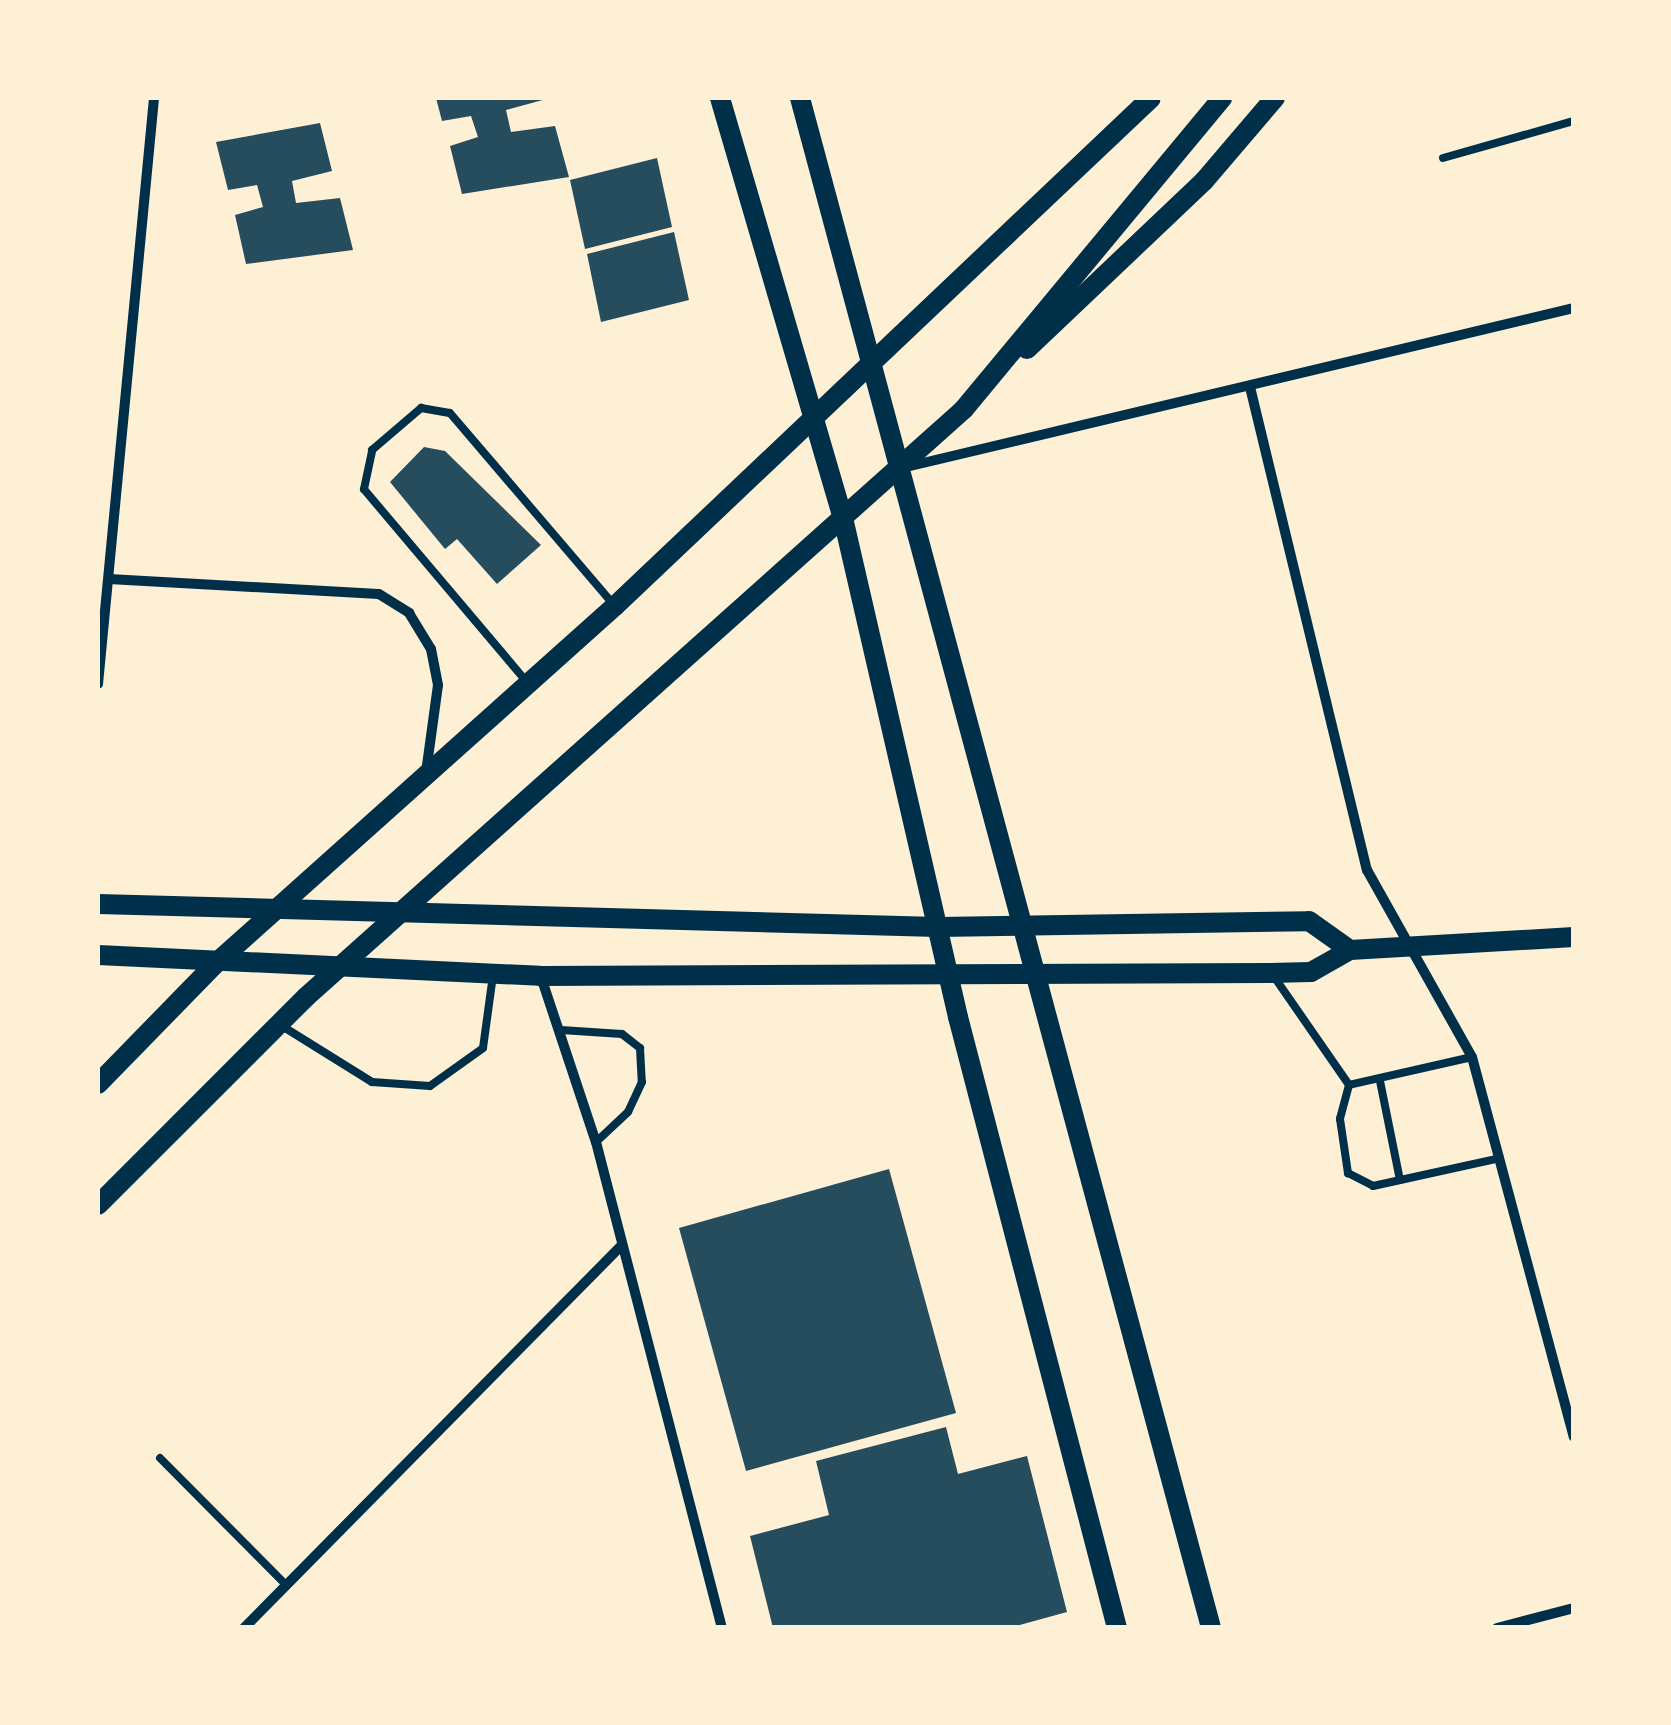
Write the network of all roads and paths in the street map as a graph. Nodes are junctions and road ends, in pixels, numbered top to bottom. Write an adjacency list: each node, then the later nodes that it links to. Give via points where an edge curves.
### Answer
1 (154, 98): 16 (street)
2 (720, 98): 13 (main road)
3 (800, 98): 10 (main road)
4 (1151, 98): 10 (main road)
5 (1222, 98): 12 (main road)
6 (1275, 98): 12 (main road, via 1204,181)
7 (1574, 121): 8 (lane)
8 (1443, 158)
9 (1574, 308): 11 (street)
10 (876, 359): 13 (main road); 14 (main road)
11 (1250, 387): 14 (street); 27 (street, via 1367,870)
12 (964, 408): 14 (main road)
13 (817, 419): 15 (main road); 17 (main road)
14 (900, 468): 15 (main road); 25 (main road)
15 (843, 518): 23 (main road); 24 (main road)
16 (108, 578): 18 (street); 20 (street, via 380,594 410,614 430,650 438,685)
17 (615, 606): 19 (main road); 19 (lane, via 450,413 421,408 372,450 364,489)
18 (98, 684)
19 (528, 684): 20 (main road)
20 (426, 775): 22 (main road)
21 (98, 904): 22 (main road)
22 (272, 914): 23 (main road); 30 (main road)
23 (396, 916): 24 (main road); 31 (main road)
24 (938, 927): 25 (main road); 34 (main road)
25 (1019, 927): 28 (main road, via 1309,920); 36 (main road)
26 (1574, 937): 27 (main road)
27 (1414, 947): 28 (main road); 39 (street)
28 (1350, 950): 32 (main road, via 1311,972)
29 (98, 955): 30 (main road)
30 (215, 964): 31 (main road); 41 (main road)
31 (337, 969): 33 (main road); 37 (main road)
32 (1270, 973): 36 (main road); 42 (lane)
33 (493, 974): 35 (main road); 37 (lane, via 483,1048 430,1086 372,1082)
34 (948, 975): 35 (main road); 36 (main road); 54 (main road)
35 (540, 976): 38 (street)
36 (1031, 976): 55 (main road)
37 (278, 1024): 46 (main road)
38 (561, 1030): 43 (street); 43 (lane, via 622,1034 640,1048 642,1082 628,1112)
39 (1472, 1058): 40 (lane); 44 (street)
40 (1380, 1081): 42 (lane); 45 (lane)
41 (98, 1084)
42 (1349, 1085): 45 (lane, via 1340,1119 1348,1174 1374,1186)
43 (596, 1142): 47 (street)
44 (1500, 1158): 45 (lane); 48 (street)
45 (1400, 1180)
46 (98, 1204)
47 (622, 1246): 50 (street); 53 (street)
48 (1574, 1437)
49 (160, 1458): 50 (lane)
50 (286, 1585): 52 (street)
51 (1574, 1608): 56 (street)
52 (244, 1628)
53 (722, 1628)
54 (1117, 1628)
55 (1211, 1628)
56 (1497, 1628)

